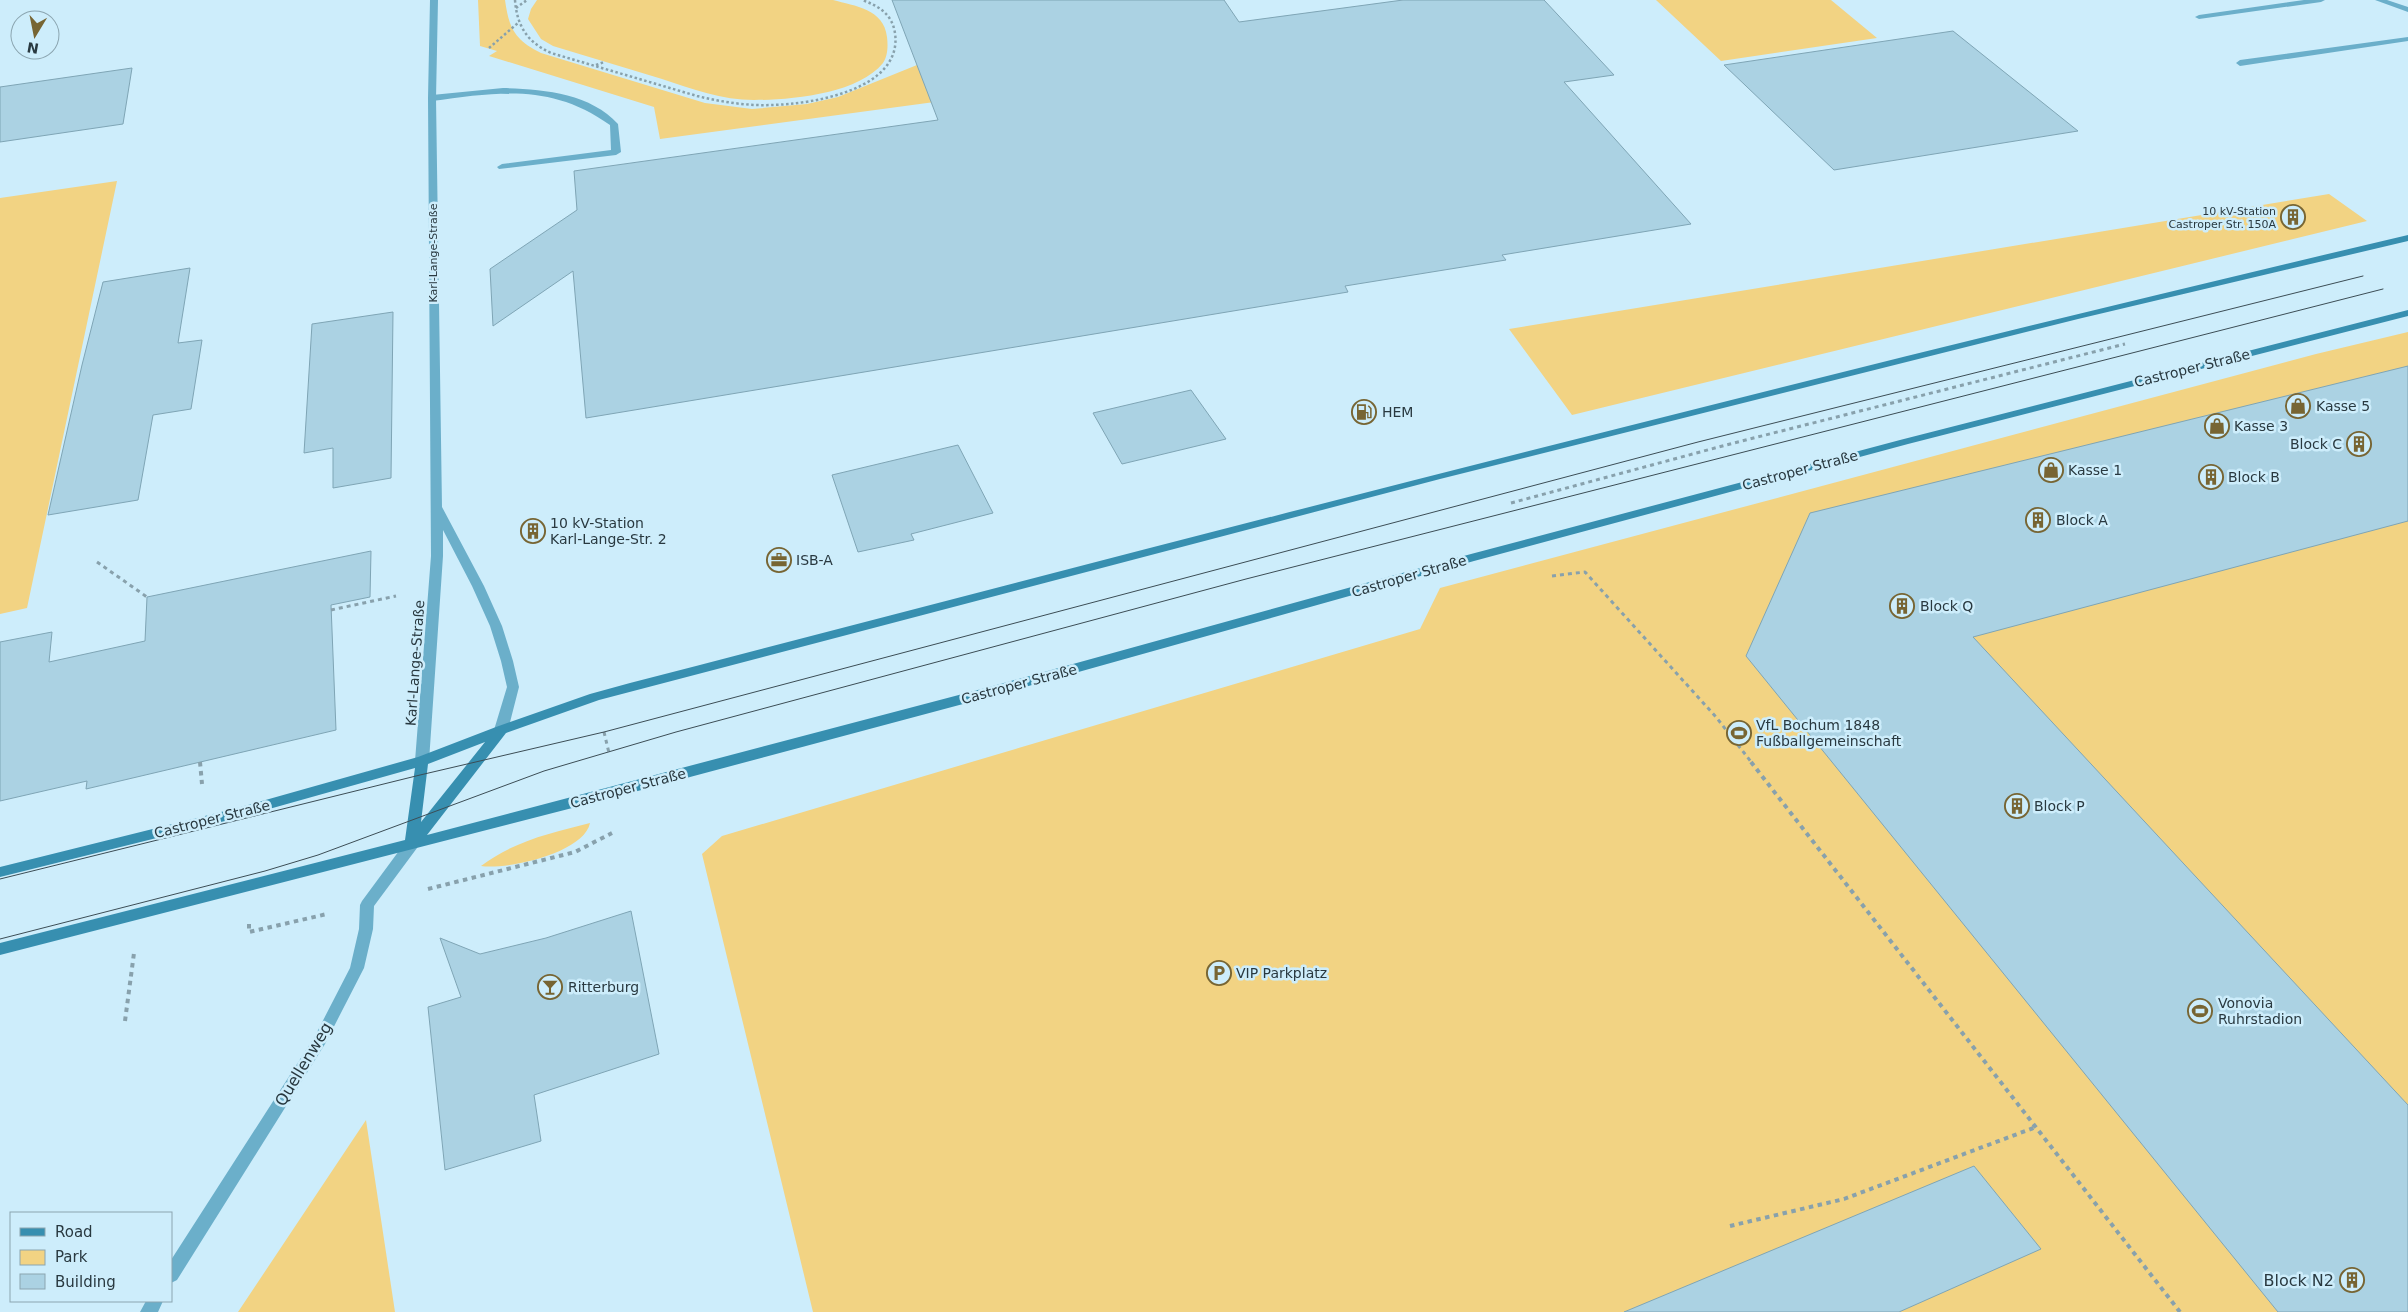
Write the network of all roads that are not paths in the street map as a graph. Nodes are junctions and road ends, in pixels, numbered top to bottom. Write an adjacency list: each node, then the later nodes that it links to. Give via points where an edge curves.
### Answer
1 (434, 0): 8 (street, Karl-Lange-Straße)
2 (2321, 0): 5 (street)
3 (2379, 0): 4 (street)
4 (2408, 10)
5 (2199, 17)
6 (2408, 39): 7 (street)
7 (2240, 63)
8 (432, 98): 9 (street, via 512,89 561,96 600,112 614,124 616,152); 12 (street, Karl-Lange-Straße)
9 (502, 167)
10 (2408, 238): 13 (main road, Castroper Straße, via 2067,318 1439,476 621,689)
11 (2408, 313): 15 (main road, Castroper Straße, via 1904,442 993,691)
12 (435, 506): 13 (street, Karl-Lange-Straße, via 478,586 507,661 513,687); 14 (street, Karl-Lange-Straße, via 437,556)
13 (501, 730): 14 (main road, Castroper Straße); 15 (main road)
14 (422, 761): 15 (main road); 16 (main road, Castroper Straße, via 238,813)
15 (412, 844): 17 (main road, Castroper Straße); 18 (street, Quellenweg, via 367,905 366,929 357,968 320,1040)
16 (0, 872)
17 (0, 949)
18 (172, 1273)

